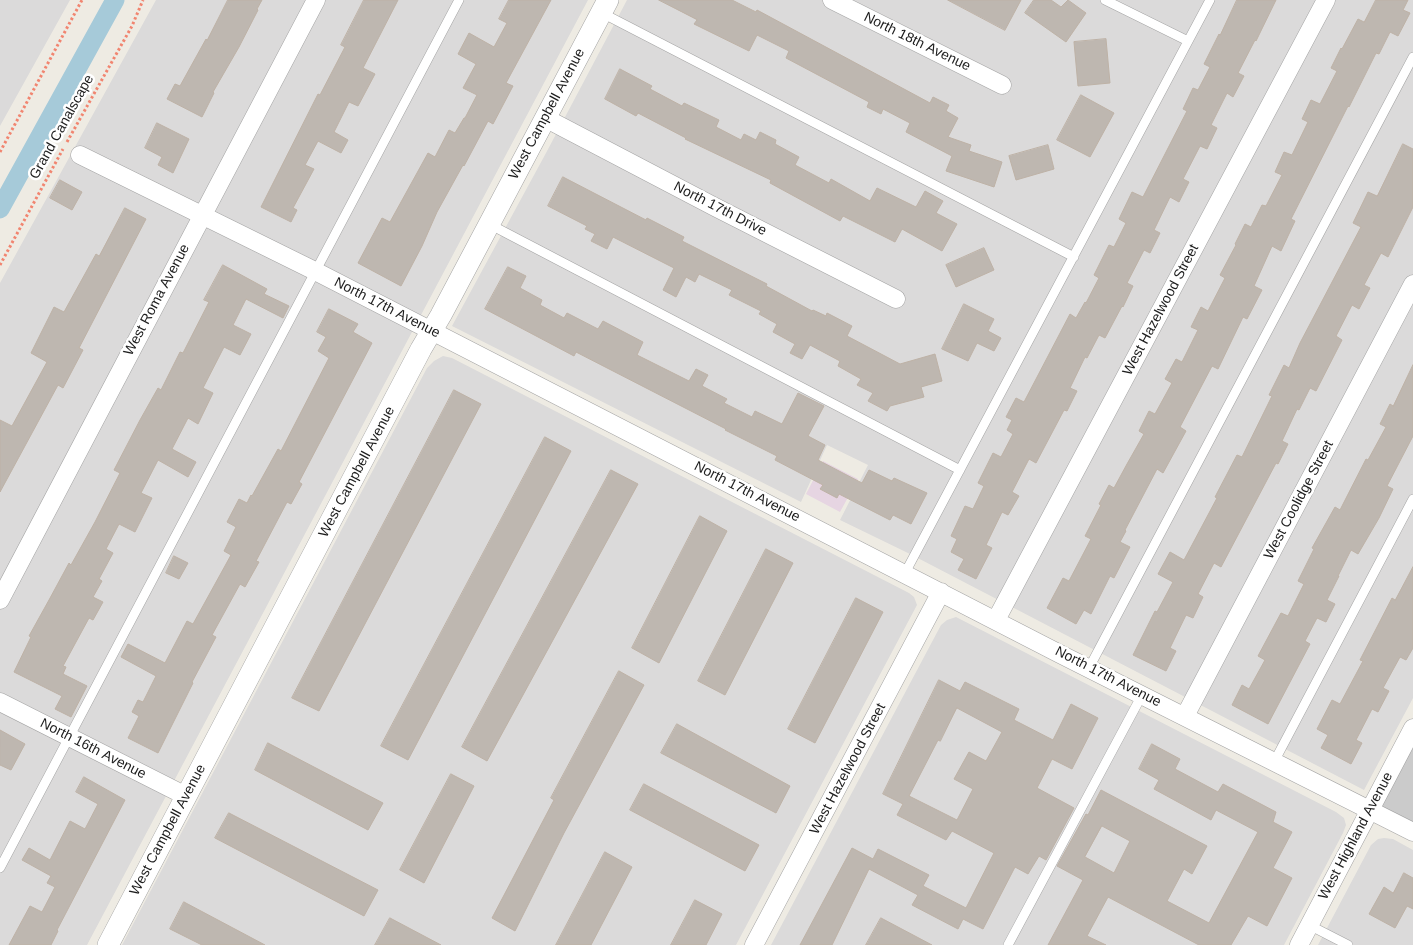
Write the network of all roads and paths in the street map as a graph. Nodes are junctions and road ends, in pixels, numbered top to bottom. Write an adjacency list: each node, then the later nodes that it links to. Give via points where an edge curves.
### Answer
1 (82, 0): 14 (path)
2 (143, 0): 19 (path, Grand Canalscape, via 132,26)
3 (316, 0): 16 (street, West Roma Avenue)
4 (459, 0): 20 (lane)
5 (832, 0): 12 (street, North 18th Avenue)
6 (1105, 0): 10 (lane)
7 (1210, 0): 10 (lane)
8 (1326, 0): 29 (street, West Hazelwood Street)
9 (605, 6): 13 (street, West Campbell Avenue); 18 (lane)
10 (1188, 41): 18 (lane)
11 (1413, 57): 30 (lane)
12 (1002, 85)
13 (545, 118): 17 (street, West Campbell Avenue); 22 (street, North 17th Drive)
14 (0, 152)
15 (80, 156): 16 (street, North 17th Avenue)
16 (202, 215): 20 (street, North 17th Avenue); 28 (street, West Roma Avenue)
17 (489, 224): 23 (street, West Campbell Avenue); 24 (lane)
18 (1074, 257): 24 (lane)
19 (0, 265)
20 (315, 272): 23 (street, North 17th Avenue); 35 (lane)
21 (1413, 284): 33 (street, West Coolidge Street)
22 (896, 299)
23 (432, 331): 26 (street, North 17th Avenue); 37 (street, West Campbell Avenue)
24 (960, 470): 26 (lane)
25 (1413, 499): 36 (lane)
26 (905, 573): 27 (street, North 17th Avenue)
27 (941, 592): 29 (street, North 17th Avenue); 43 (street, West Hazelwood Street)
28 (0, 600)
29 (996, 620): 30 (street, North 17th Avenue)
30 (1089, 668): 31 (street, North 17th Avenue)
31 (1142, 695): 33 (street, North 17th Avenue); 44 (lane)
32 (0, 702): 35 (street, North 16th Avenue)
33 (1185, 716): 36 (street, North 17th Avenue)
34 (1413, 728): 38 (street, West Highland Avenue)
35 (69, 737): 37 (street, North 16th Avenue); 40 (lane)
36 (1274, 762): 38 (street, North 17th Avenue)
37 (186, 796): 42 (street, West Campbell Avenue)
38 (1369, 810): 39 (street, North 17th Avenue); 41 (street, West Highland Avenue)
39 (1413, 832)
40 (0, 868)
41 (1309, 925): 45 (street, West Highland Avenue); 46 (lane)
42 (108, 945)
43 (754, 945)
44 (1008, 945)
45 (1298, 945)
46 (1348, 945)

